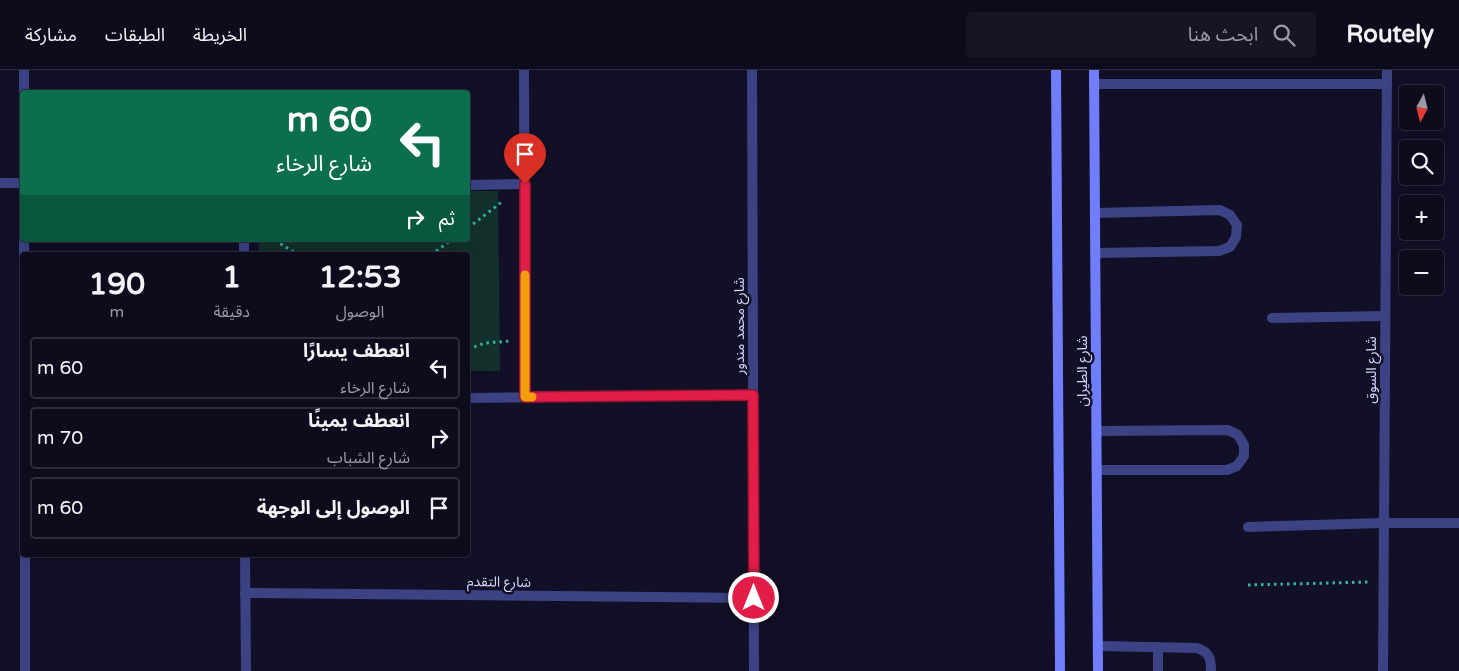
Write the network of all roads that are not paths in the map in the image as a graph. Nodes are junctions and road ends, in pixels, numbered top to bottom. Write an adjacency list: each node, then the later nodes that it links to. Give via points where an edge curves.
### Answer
1 (24, 70): 9 (street)
2 (524, 70): 12 (street)
3 (752, 70): 18 (street, شارع محمد مندور)
4 (1056, 70): 35 (main road, شارع الطيران)
5 (1094, 70): 7 (main road, شارع الطيران)
6 (1387, 70): 8 (street, شارع السوق)
7 (1094, 84): 8 (street); 14 (main road, شارع الطيران)
8 (1386, 84): 16 (street, شارع السوق)
9 (24, 90)
10 (0, 183): 11 (street)
11 (20, 183)
12 (525, 184): 13 (street); 19 (street)
13 (470, 185)
14 (1095, 213): 15 (main road, شارع الطيران); 15 (street, via 1220,210 1230,215 1237,226 1236,237 1230,247 1219,251)
15 (1095, 252): 21 (main road, شارع الطيران)
16 (1385, 316): 17 (street); 23 (street, شارع السوق)
17 (1272, 318)
18 (753, 395): 19 (street); 29 (street, شارع محمد مندور)
19 (525, 397): 20 (street)
20 (470, 398)
21 (1096, 431): 22 (main road, شارع الطيران); 22 (street, via 1228,430 1238,435 1244,445 1244,456 1237,466 1227,470)
22 (1097, 470): 30 (main road, شارع الطيران)
23 (1384, 523): 24 (street); 25 (street); 39 (street, شارع السوق)
24 (1459, 523)
25 (1248, 527)
26 (25, 557): 32 (street)
27 (245, 557): 28 (street)
28 (245, 593): 29 (street, شارع التقدم); 33 (street)
29 (754, 598): 34 (street, شارع محمد مندور)
30 (1098, 646): 31 (street); 36 (main road, شارع الطيران)
31 (1158, 647): 37 (street); 38 (street, via 1204,650 1210,657)
32 (26, 671)
33 (246, 671)
34 (754, 671)
35 (1060, 671)
36 (1098, 671)
37 (1158, 671)
38 (1211, 671)
39 (1383, 671)

